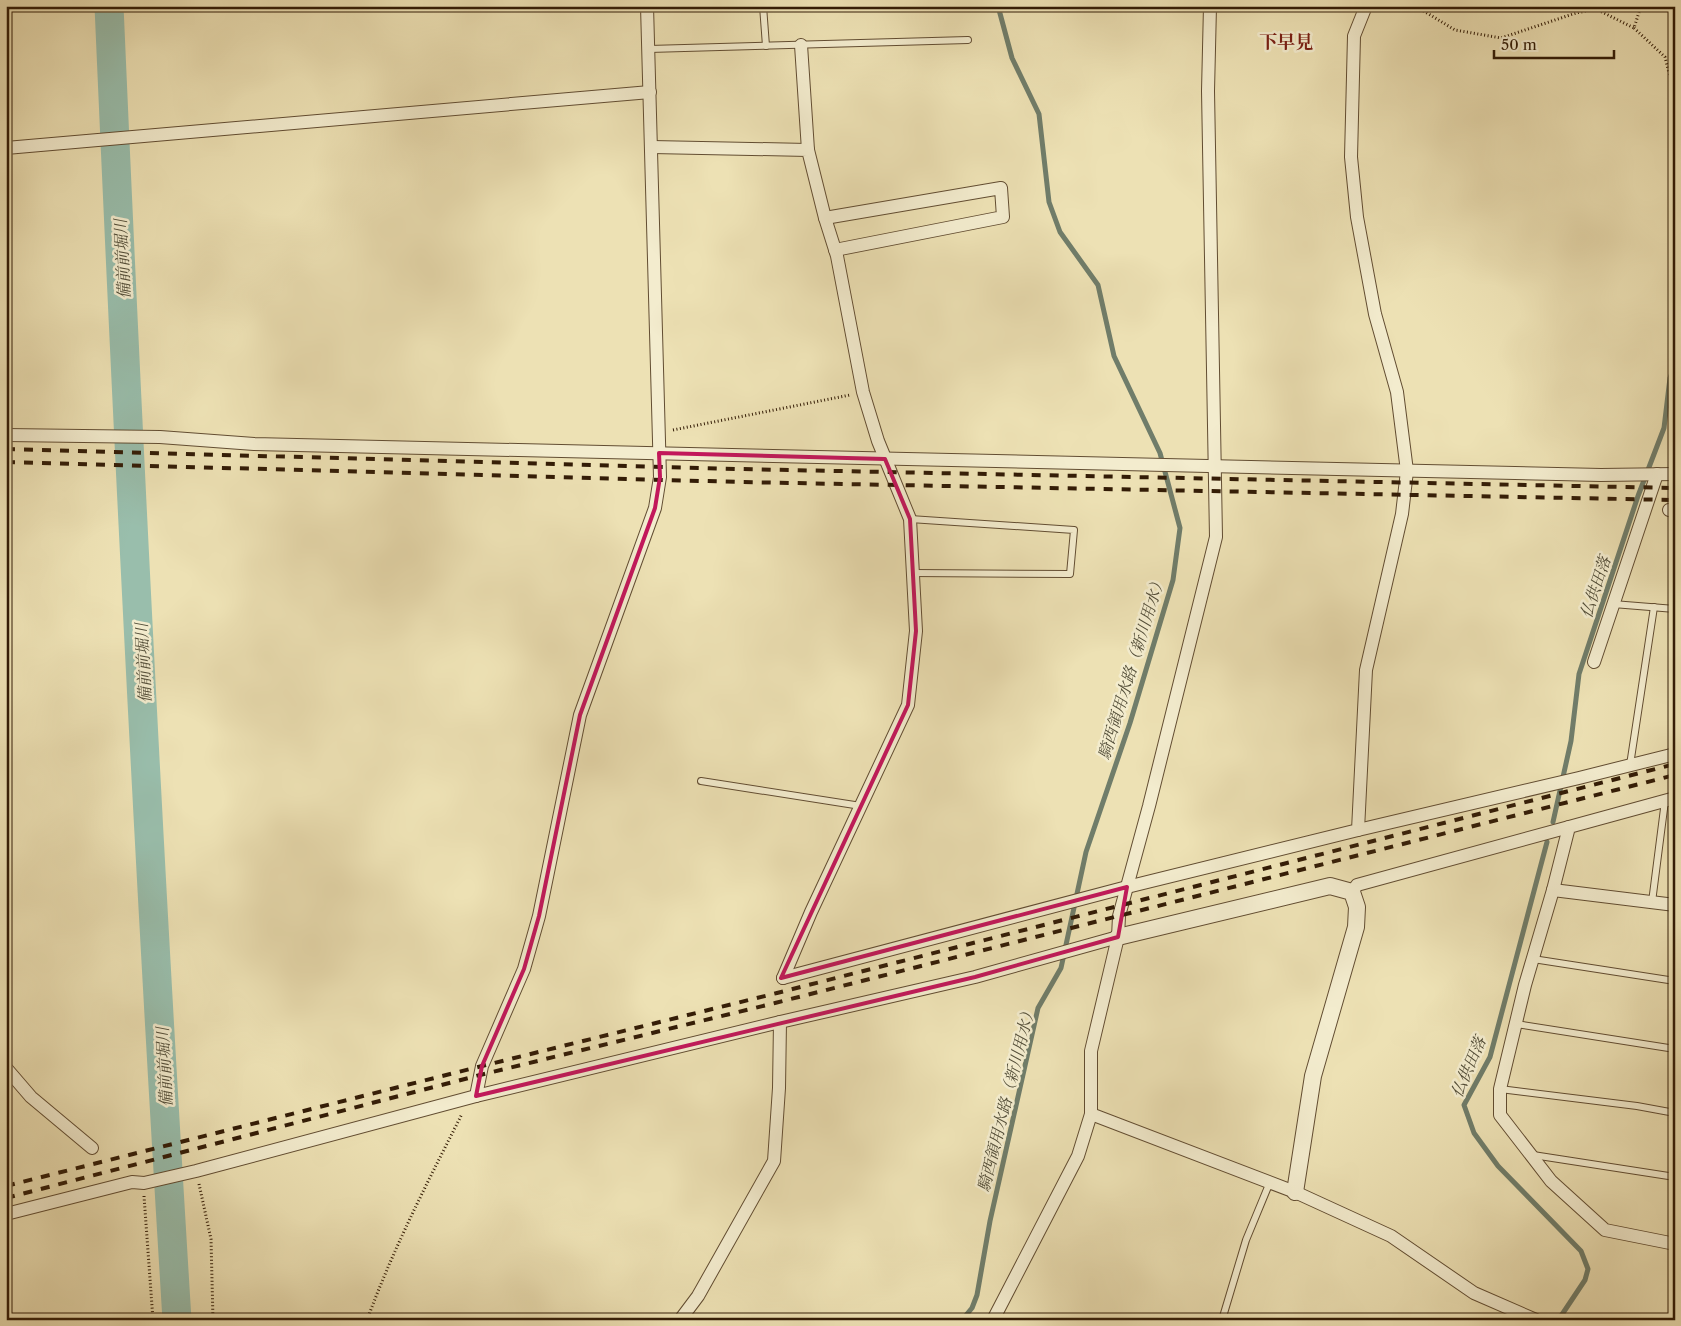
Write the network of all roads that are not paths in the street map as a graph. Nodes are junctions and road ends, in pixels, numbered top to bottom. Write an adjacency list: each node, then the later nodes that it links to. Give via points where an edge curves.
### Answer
1 (647, 6): 8 (street)
2 (763, 6): 7 (lane)
3 (1210, 6): 18 (street, via 1208,91)
4 (1366, 6): 19 (street, via 1354,36 1351,157 1357,216 1375,314 1397,392)
5 (968, 40): 6 (lane)
6 (801, 45): 7 (lane); 12 (street)
7 (766, 46): 8 (lane)
8 (649, 49): 9 (street)
9 (650, 92): 10 (street); 11 (street)
10 (652, 147): 12 (street); 16 (street)
11 (6, 148)
12 (808, 150): 13 (street)
13 (825, 218): 14 (street); 14 (street, via 1001,188 1003,217)
14 (835, 250): 17 (street, via 863,392)
15 (6, 435): 16 (street)
16 (659, 453): 17 (street); 48 (street, via 660,477 655,508 580,715 539,916 524,969 482,1066)
17 (885, 459): 18 (street); 22 (street)
18 (1215, 467): 19 (street); 35 (street, via 1216,538)
19 (1407, 471): 20 (street); 34 (street, via 1402,514 1366,670)
20 (1656, 474): 21 (street); 24 (street)
21 (1675, 474)
22 (910, 519): 23 (street); 23 (lane, via 1074,530 1070,574)
23 (913, 572): 32 (street, via 916,631 908,705)
24 (1613, 604): 25 (lane); 27 (street)
25 (1654, 607): 26 (lane); 29 (lane)
26 (1675, 609)
27 (1594, 662)
28 (1675, 754): 29 (street)
29 (1630, 765): 34 (street)
30 (701, 781): 32 (lane)
31 (1670, 800): 33 (street); 38 (lane)
32 (861, 806): 35 (street, via 783,978)
33 (1569, 827): 36 (street); 37 (street, via 1357,885)
34 (1358, 830): 35 (street)
35 (1127, 887): 40 (street, via 1119,916)
36 (1553, 890): 38 (street); 41 (street)
37 (1352, 892): 40 (street, via 1330,886); 55 (street, via 1357,907 1356,927 1313,1076)
38 (1652, 902): 39 (street)
39 (1675, 905)
40 (1118, 937): 43 (street, via 975,977); 50 (street, via 1091,1052)
41 (1533, 959): 42 (lane); 44 (street)
42 (1675, 981)
43 (780, 1022): 48 (street); 58 (street, via 774,1161 703,1288)
44 (1516, 1024): 45 (lane); 47 (street)
45 (1675, 1049)
46 (6, 1068): 51 (street, via 31,1097)
47 (1500, 1089): 49 (lane); 52 (street, via 1500,1115)
48 (476, 1096): 56 (street, via 194,1171 146,1183 132,1182)
49 (1675, 1113)
50 (1091, 1114): 54 (street); 59 (street, via 1078,1156)
51 (92, 1148)
52 (1531, 1154): 53 (lane); 57 (street, via 1551,1181 1605,1230)
53 (1675, 1177)
54 (1270, 1182): 55 (street); 60 (lane, via 1246,1240)
55 (1295, 1192): 61 (street, via 1391,1236 1474,1293)
56 (6, 1214)
57 (1675, 1244)
58 (680, 1320)
59 (993, 1320)
60 (1222, 1320)
61 (1536, 1320)

